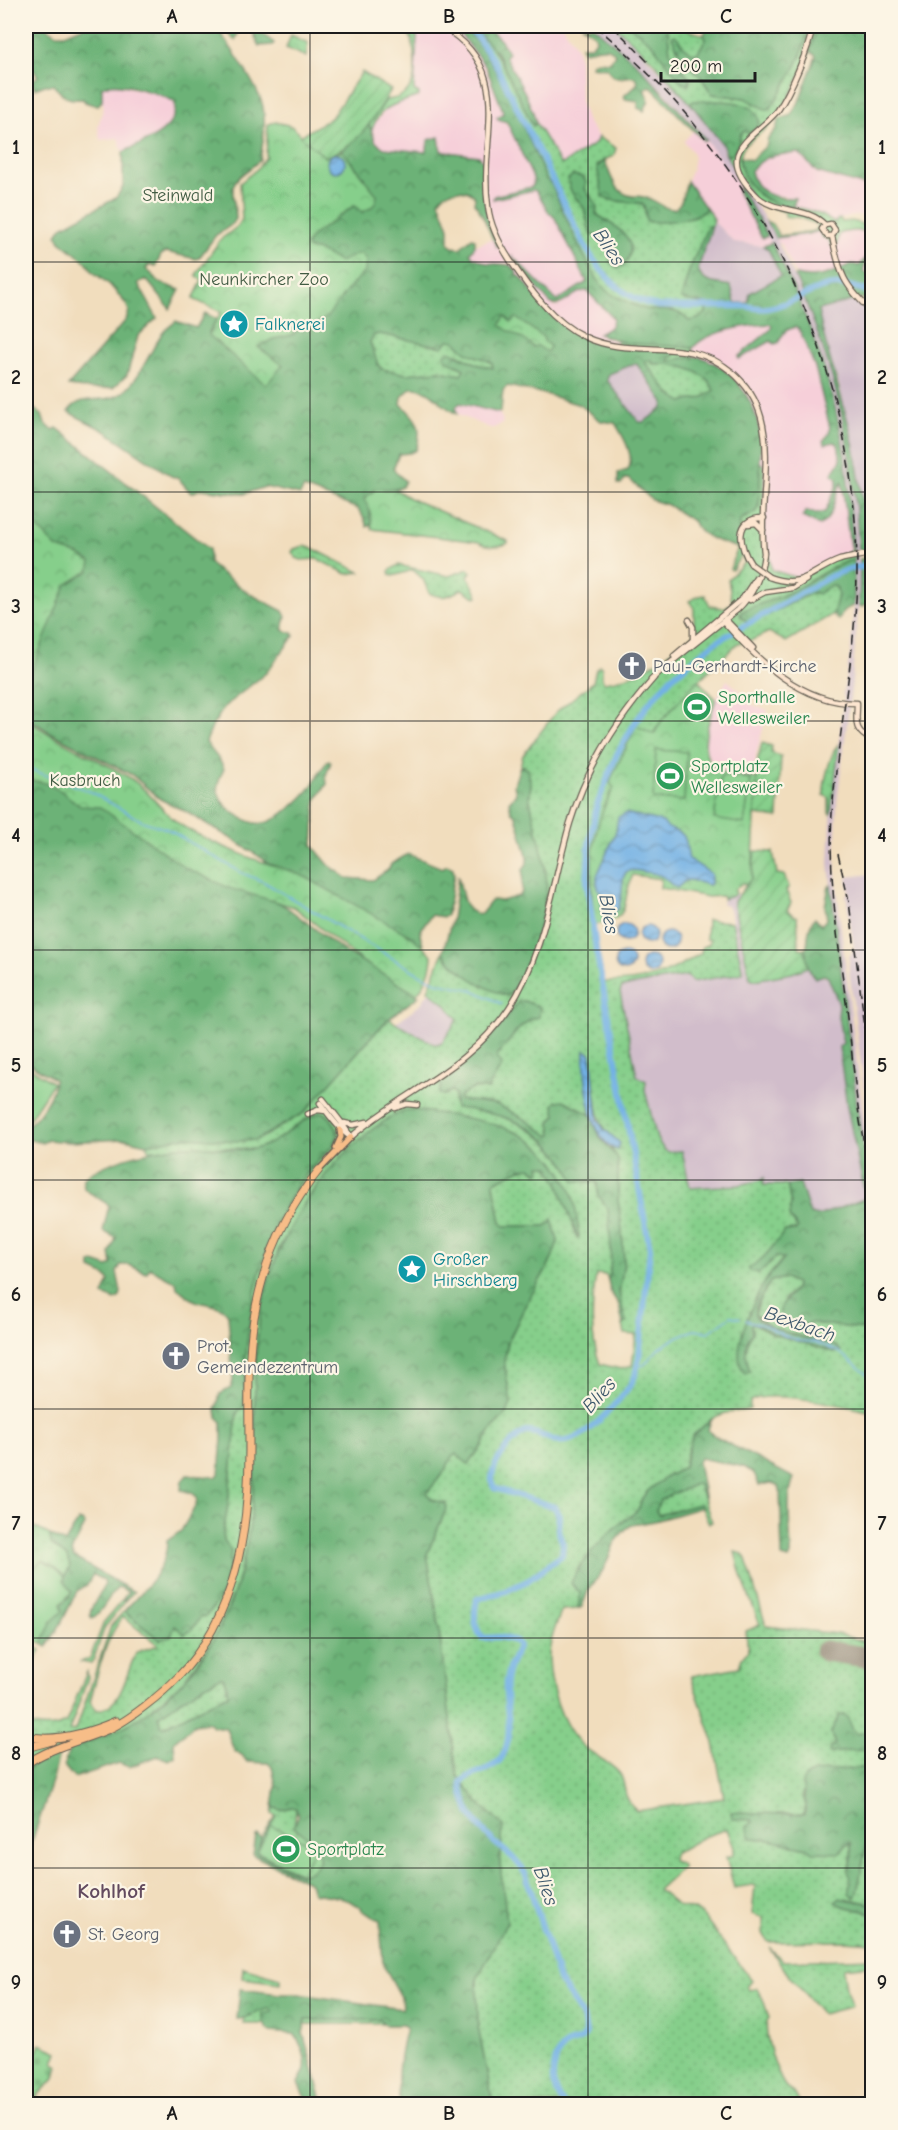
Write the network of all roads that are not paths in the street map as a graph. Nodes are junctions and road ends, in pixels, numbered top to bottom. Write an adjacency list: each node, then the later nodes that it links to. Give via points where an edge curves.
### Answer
1 (441, 26): 6 (main road, via 471,50 487,80 491,108 487,198 495,234 510,260 568,328 599,342 700,354 725,367 747,387 764,433)
2 (813, 26): 3 (main road, via 783,103 741,147 737,161 742,177 760,199 777,208 813,216)
3 (825, 225): 4 (main road, via 823,233); 4 (main road, via 833,226)
4 (832, 236): 5 (main road, via 839,269 855,296)
5 (873, 312)
6 (764, 503): 7 (main road); 8 (main road)
7 (764, 518): 8 (main road); 10 (main road)
8 (748, 521): 9 (main road)
9 (743, 530): 10 (main road, via 753,522); 13 (main road, bridge, via 741,544 751,564 769,578 790,582)
10 (763, 530): 11 (main road)
11 (763, 546): 14 (main road, via 760,577); 16 (main road, via 757,576)
12 (873, 553): 13 (main road, via 839,560)
13 (810, 577): 14 (main road, via 793,588 758,594)
14 (742, 606): 16 (main road)
15 (689, 620): 17 (main road)
16 (726, 622): 17 (main road); 18 (main road); 19 (main road, via 766,664 792,682 819,697 857,703 857,727)
17 (693, 639): 18 (main road)
18 (651, 680): 21 (main road, via 610,734 585,781 538,946 516,996 488,1034 460,1061)
19 (873, 740)
20 (417, 1105): 21 (main road)
21 (389, 1109): 25 (main road)
22 (326, 1111): 23 (main road); 24 (main road, via 321,1101); 26 (main road)
23 (308, 1114)
24 (341, 1122): 25 (main road); 27 (main road)
25 (370, 1122): 27 (main road)
26 (340, 1130): 27 (main road); 28 (main road)
27 (351, 1137): 28 (main road)
28 (333, 1154): 29 (main road)
29 (319, 1170): 30 (highway, via 283,1224 257,1301 250,1359 246,1513 230,1587 216,1623 194,1658 173,1682)
30 (136, 1711): 31 (highway); 34 (highway, via 114,1727)
31 (75, 1735): 32 (highway); 33 (highway)
32 (26, 1736)
33 (26, 1748)
34 (26, 1764)

